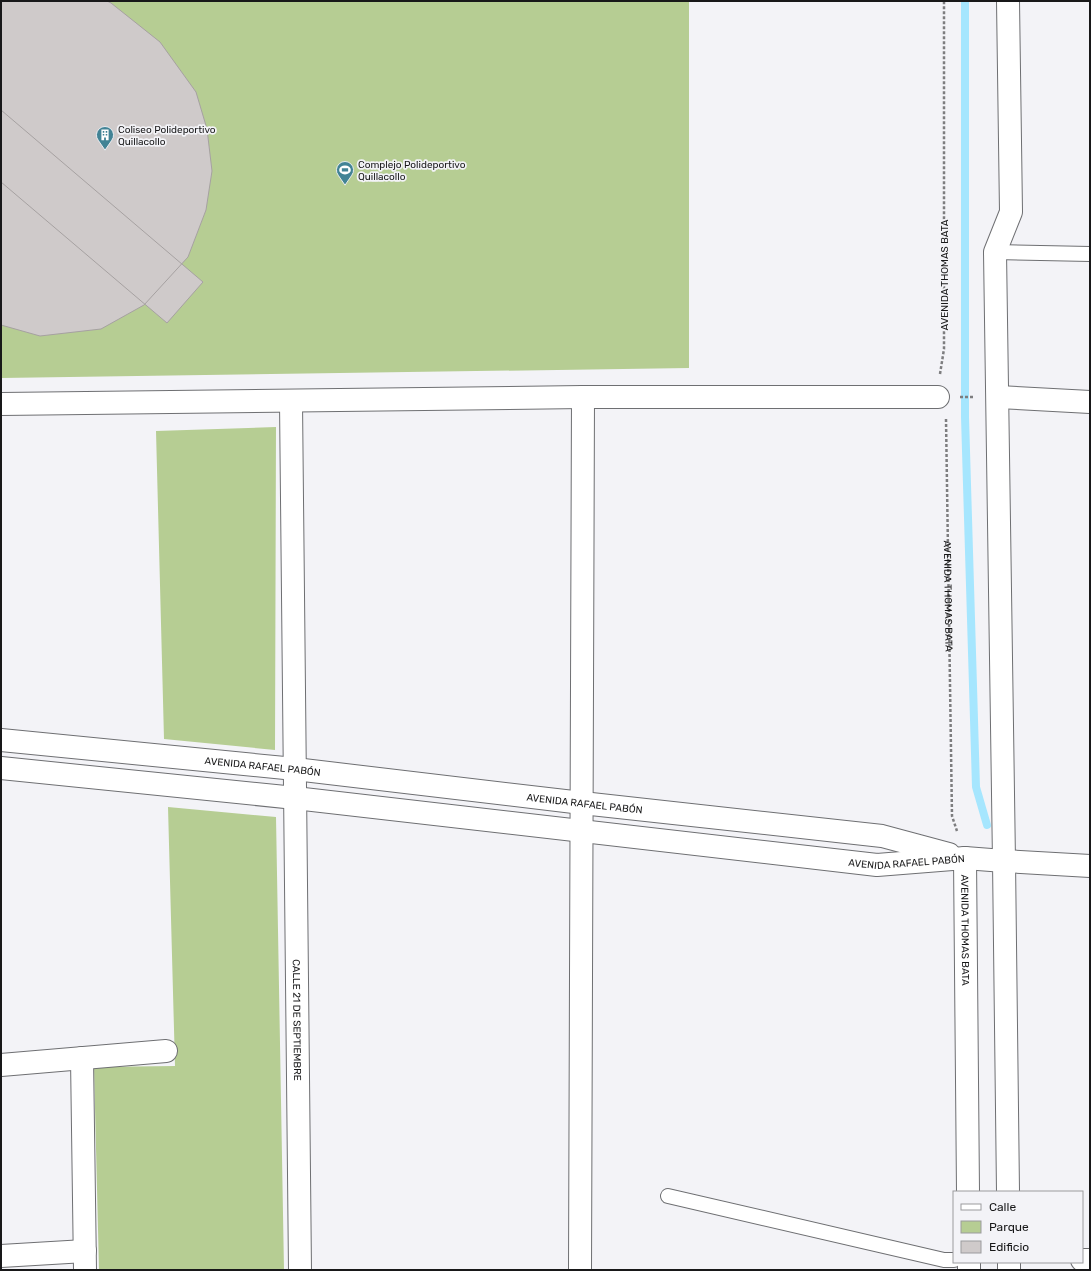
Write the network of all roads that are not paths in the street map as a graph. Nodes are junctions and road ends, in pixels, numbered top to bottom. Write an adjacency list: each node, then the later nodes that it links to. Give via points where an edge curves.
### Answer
1 (1008, 1): 2 (street, via 1011,212)
2 (995, 252): 3 (lane); 6 (street)
3 (1090, 254)
4 (583, 397): 5 (street); 7 (street); 14 (street)
5 (938, 397)
6 (998, 397): 8 (street); 17 (street)
7 (290, 402): 9 (street); 12 (street, CALLE 21 DE SEPTIEMBRE)
8 (1090, 402)
9 (1, 404)
10 (1, 740): 12 (street, AVENIDA RAFAEL PABÓN)
11 (1, 768): 13 (street, AVENIDA RAFAEL PABÓN)
12 (295, 769): 13 (street, CALLE 21 DE SEPTIEMBRE); 14 (street, AVENIDA RAFAEL PABÓN)
13 (295, 798): 15 (street, AVENIDA RAFAEL PABÓN); 28 (street, CALLE 21 DE SEPTIEMBRE)
14 (582, 803): 15 (street); 16 (street, AVENIDA RAFAEL PABÓN, via 882,836)
15 (581, 831): 16 (street, AVENIDA RAFAEL PABÓN, via 877,865); 29 (street)
16 (965, 858): 17 (street); 22 (street, AVENIDA THOMAS BATA)
17 (1004, 861): 18 (street); 23 (street)
18 (1090, 866)
19 (166, 1051): 20 (street)
20 (82, 1058): 21 (street); 26 (street)
21 (1, 1065)
22 (968, 1191)
23 (1008, 1191)
24 (668, 1196): 27 (lane)
25 (1, 1256): 26 (street)
26 (85, 1260)
27 (953, 1260)
28 (300, 1270)
29 (580, 1270)

